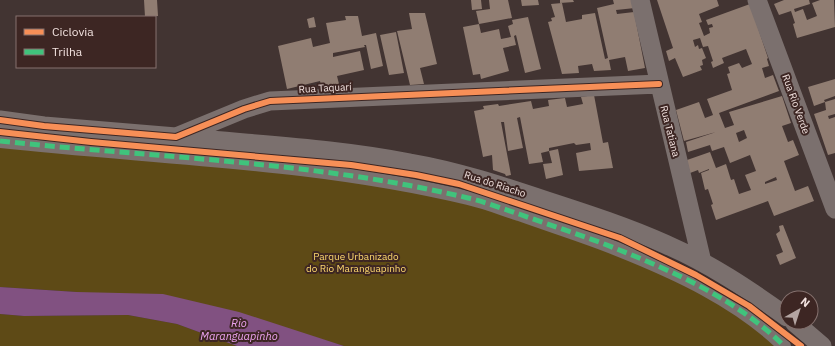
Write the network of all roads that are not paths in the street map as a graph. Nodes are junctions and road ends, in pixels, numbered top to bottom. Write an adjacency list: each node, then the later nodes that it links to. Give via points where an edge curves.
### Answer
1 (640, 0): 3 (street, Rua Tatiana)
2 (757, 0): 7 (street, Rua Rio Verde)
3 (658, 84): 5 (street, Rua Taquarí, via 270,101); 8 (street, Rua Tatiana)
4 (0, 120): 5 (street, Rua Taquarí)
5 (176, 137): 8 (street, Rua do Riacho, via 350,154 454,171 616,224)
6 (0, 141): 11 (street, via 340,173 471,198 646,260 742,312)
7 (835, 209)
8 (702, 262): 9 (street, Rua do Riacho)
9 (779, 311)
10 (803, 330): 12 (street)
11 (784, 346)
12 (822, 346)

